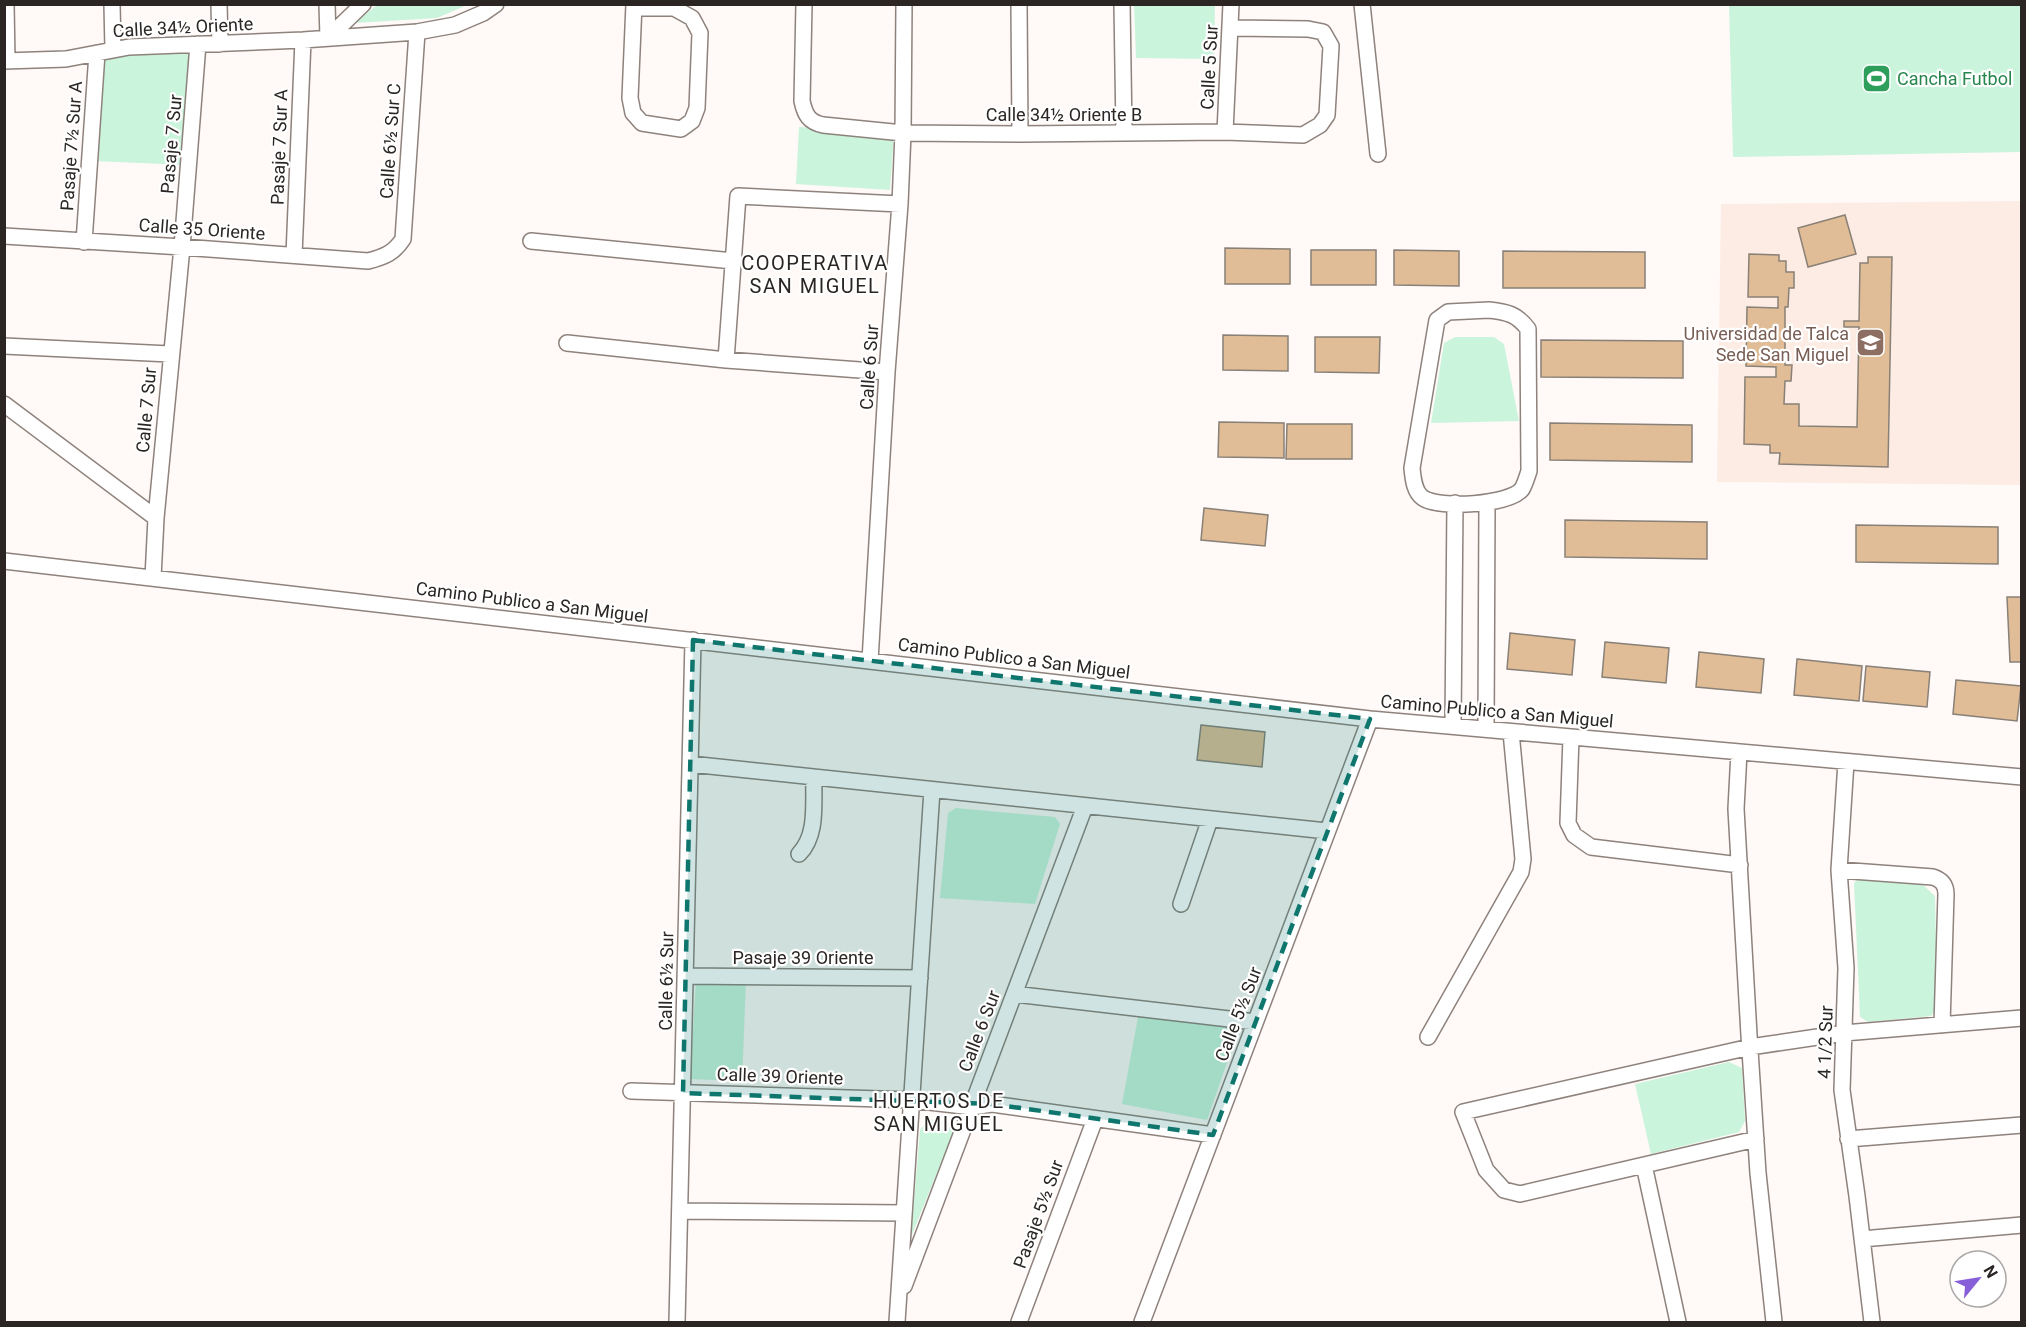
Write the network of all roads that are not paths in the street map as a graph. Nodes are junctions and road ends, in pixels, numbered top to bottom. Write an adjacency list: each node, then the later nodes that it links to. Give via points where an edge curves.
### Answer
1 (6, 4): 23 (street)
2 (112, 4): 21 (street)
3 (219, 4): 20 (street)
4 (327, 4): 17 (street)
5 (363, 4): 17 (street)
6 (496, 4): 16 (street, Calle 34½ Oriente, via 456,25)
7 (804, 4): 25 (street, Calle 34½ Oriente B, via 804,113 812,123)
8 (904, 4): 25 (street, Calle 6 Sur)
9 (1019, 4): 27 (street)
10 (1122, 4): 26 (street)
11 (1231, 4): 15 (street, Calle 5 Sur)
12 (1362, 4): 28 (street)
13 (634, 6): 14 (street); 14 (street, via 630,98 633,113 642,123 681,129 692,121 697,108 700,33 692,18)
14 (667, 7)
15 (1230, 28): 24 (street, Calle 5 Sur); 24 (street, Calle 34½ Oriente B, via 1308,29 1323,33 1331,46 1327,116 1320,125 1303,135)
16 (417, 32): 17 (street, Calle 34½ Oriente); 34 (street, Calle 6½ Sur C, via 403,239)
17 (328, 38): 18 (street, Calle 34½ Oriente)
18 (303, 40): 20 (street, Calle 34½ Oriente); 35 (street, Pasaje 7 Sur A)
19 (198, 44): 20 (street, Calle 34½ Oriente); 21 (street, Calle 34½ Oriente); 33 (street, Pasaje 7 Sur)
20 (220, 44)
21 (113, 50): 22 (street, Calle 34½ Oriente)
22 (97, 53): 23 (street, Calle 34½ Oriente, via 66,59); 31 (street, Pasaje 7½ Sur A)
23 (6, 61)
24 (1225, 132): 26 (street, Calle 34½ Oriente B)
25 (903, 133): 27 (street, Calle 34½ Oriente B); 29 (street, Calle 6 Sur)
26 (1124, 133): 27 (street, Calle 34½ Oriente B)
27 (1020, 134)
28 (1378, 154)
29 (900, 204): 36 (street, via 738,196); 41 (street, Calle 6 Sur)
30 (4, 236): 31 (street, Calle 35 Oriente)
31 (84, 242): 33 (street, Calle 35 Oriente)
32 (531, 242): 36 (street)
33 (182, 247): 35 (street, Calle 35 Oriente); 39 (street, Calle 7 Sur)
34 (395, 250): 35 (street, Calle 35 Oriente, via 368,261)
35 (294, 255)
36 (733, 261): 40 (street)
37 (567, 343): 40 (street)
38 (4, 346): 39 (street)
39 (170, 354): 45 (street, Calle 7 Sur)
40 (726, 360): 41 (street)
41 (887, 372): 49 (street, Calle 6 Sur)
42 (4, 404): 45 (street)
43 (1455, 503): 44 (street); 44 (street, via 1422,498 1414,485 1412,468 1437,320 1448,312 1489,310 1509,313 1528,329 1529,471 1522,490); 51 (street)
44 (1487, 503): 52 (street)
45 (156, 518): 47 (street, Calle 7 Sur)
46 (4, 561): 47 (street, Camino Publico a San Miguel)
47 (153, 578): 48 (street, Camino Publico a San Miguel)
48 (693, 640): 49 (street, Camino Publico a San Miguel); 57 (street, Calle 6½ Sur)
49 (870, 661): 50 (street, Camino Publico a San Miguel)
50 (1370, 718): 51 (street, Camino Publico a San Miguel); 63 (street, Calle 5½ Sur)
51 (1453, 726): 52 (street, Camino Publico a San Miguel)
52 (1486, 729): 53 (street, Camino Publico a San Miguel)
53 (1511, 732): 54 (street, Camino Publico a San Miguel); 75 (street, via 1521,872)
54 (1571, 737): 55 (street, Camino Publico a San Miguel); 65 (street, via 1568,823 1574,835 1591,847)
55 (1739, 752): 56 (street, Camino Publico a San Miguel); 65 (street, via 1736,809)
56 (1846, 762): 59 (street, Camino Publico a San Miguel); 66 (street, 4 1/2 Sur)
57 (690, 765): 58 (street); 68 (street, Calle 6½ Sur)
58 (814, 777): 60 (street); 64 (street, via 810,837)
59 (2022, 777)
60 (932, 790): 61 (street); 69 (street, Calle 6 Sur)
61 (1085, 806): 62 (street); 70 (street, Calle 6 Sur)
62 (1210, 819): 63 (street); 67 (street)
63 (1327, 831): 72 (street, Calle 5½ Sur)
64 (800, 854)
65 (1740, 865): 76 (street)
66 (1839, 870): 73 (street, via 1933,877 1942,882 1947,894); 74 (street, 4 1/2 Sur, via 1846,968)
67 (1181, 904)
68 (685, 976): 69 (street, Pasaje 39 Oriente); 78 (street, Calle 6½ Sur)
69 (920, 978): 79 (street, Calle 6 Sur)
70 (1014, 994): 72 (street); 80 (street, Calle 6 Sur)
71 (2022, 1018): 73 (street)
72 (1256, 1022): 83 (street, Calle 5½ Sur)
73 (1942, 1025): 74 (street)
74 (1844, 1033): 76 (street); 85 (street, 4 1/2 Sur, via 1842,1090)
75 (1428, 1037)
76 (1750, 1047): 84 (street); 86 (street, via 1462,1112 1486,1170 1504,1191 1520,1194)
77 (631, 1091): 78 (street, Calle 39 Oriente)
78 (683, 1093): 79 (street, Calle 39 Oriente); 87 (street, Calle 6½ Sur)
79 (912, 1100): 80 (street, Calle 39 Oriente); 88 (street, Calle 6 Sur)
80 (972, 1107): 81 (street, Calle 39 Oriente, via 992,1104); 91 (street, Calle 6 Sur)
81 (1095, 1119): 83 (street, Calle 39 Oriente); 95 (street, Pasaje 5½ Sur)
82 (2022, 1125): 85 (street)
83 (1213, 1135): 96 (street, Calle 5½ Sur)
84 (1756, 1139): 86 (street); 98 (street)
85 (1848, 1139): 90 (street, 4 1/2 Sur)
86 (1644, 1165): 97 (street)
87 (681, 1210): 88 (street); 92 (street, Calle 6½ Sur)
88 (904, 1213): 91 (street, Calle 6 Sur)
89 (2022, 1226): 90 (street)
90 (1862, 1239): 99 (street, 4 1/2 Sur)
91 (898, 1303): 94 (street, Calle 6 Sur)
92 (677, 1322): 93 (street)
93 (683, 1323)
94 (897, 1323)
95 (1019, 1323)
96 (1142, 1323)
97 (1678, 1323)
98 (1774, 1323)
99 (1872, 1323)

